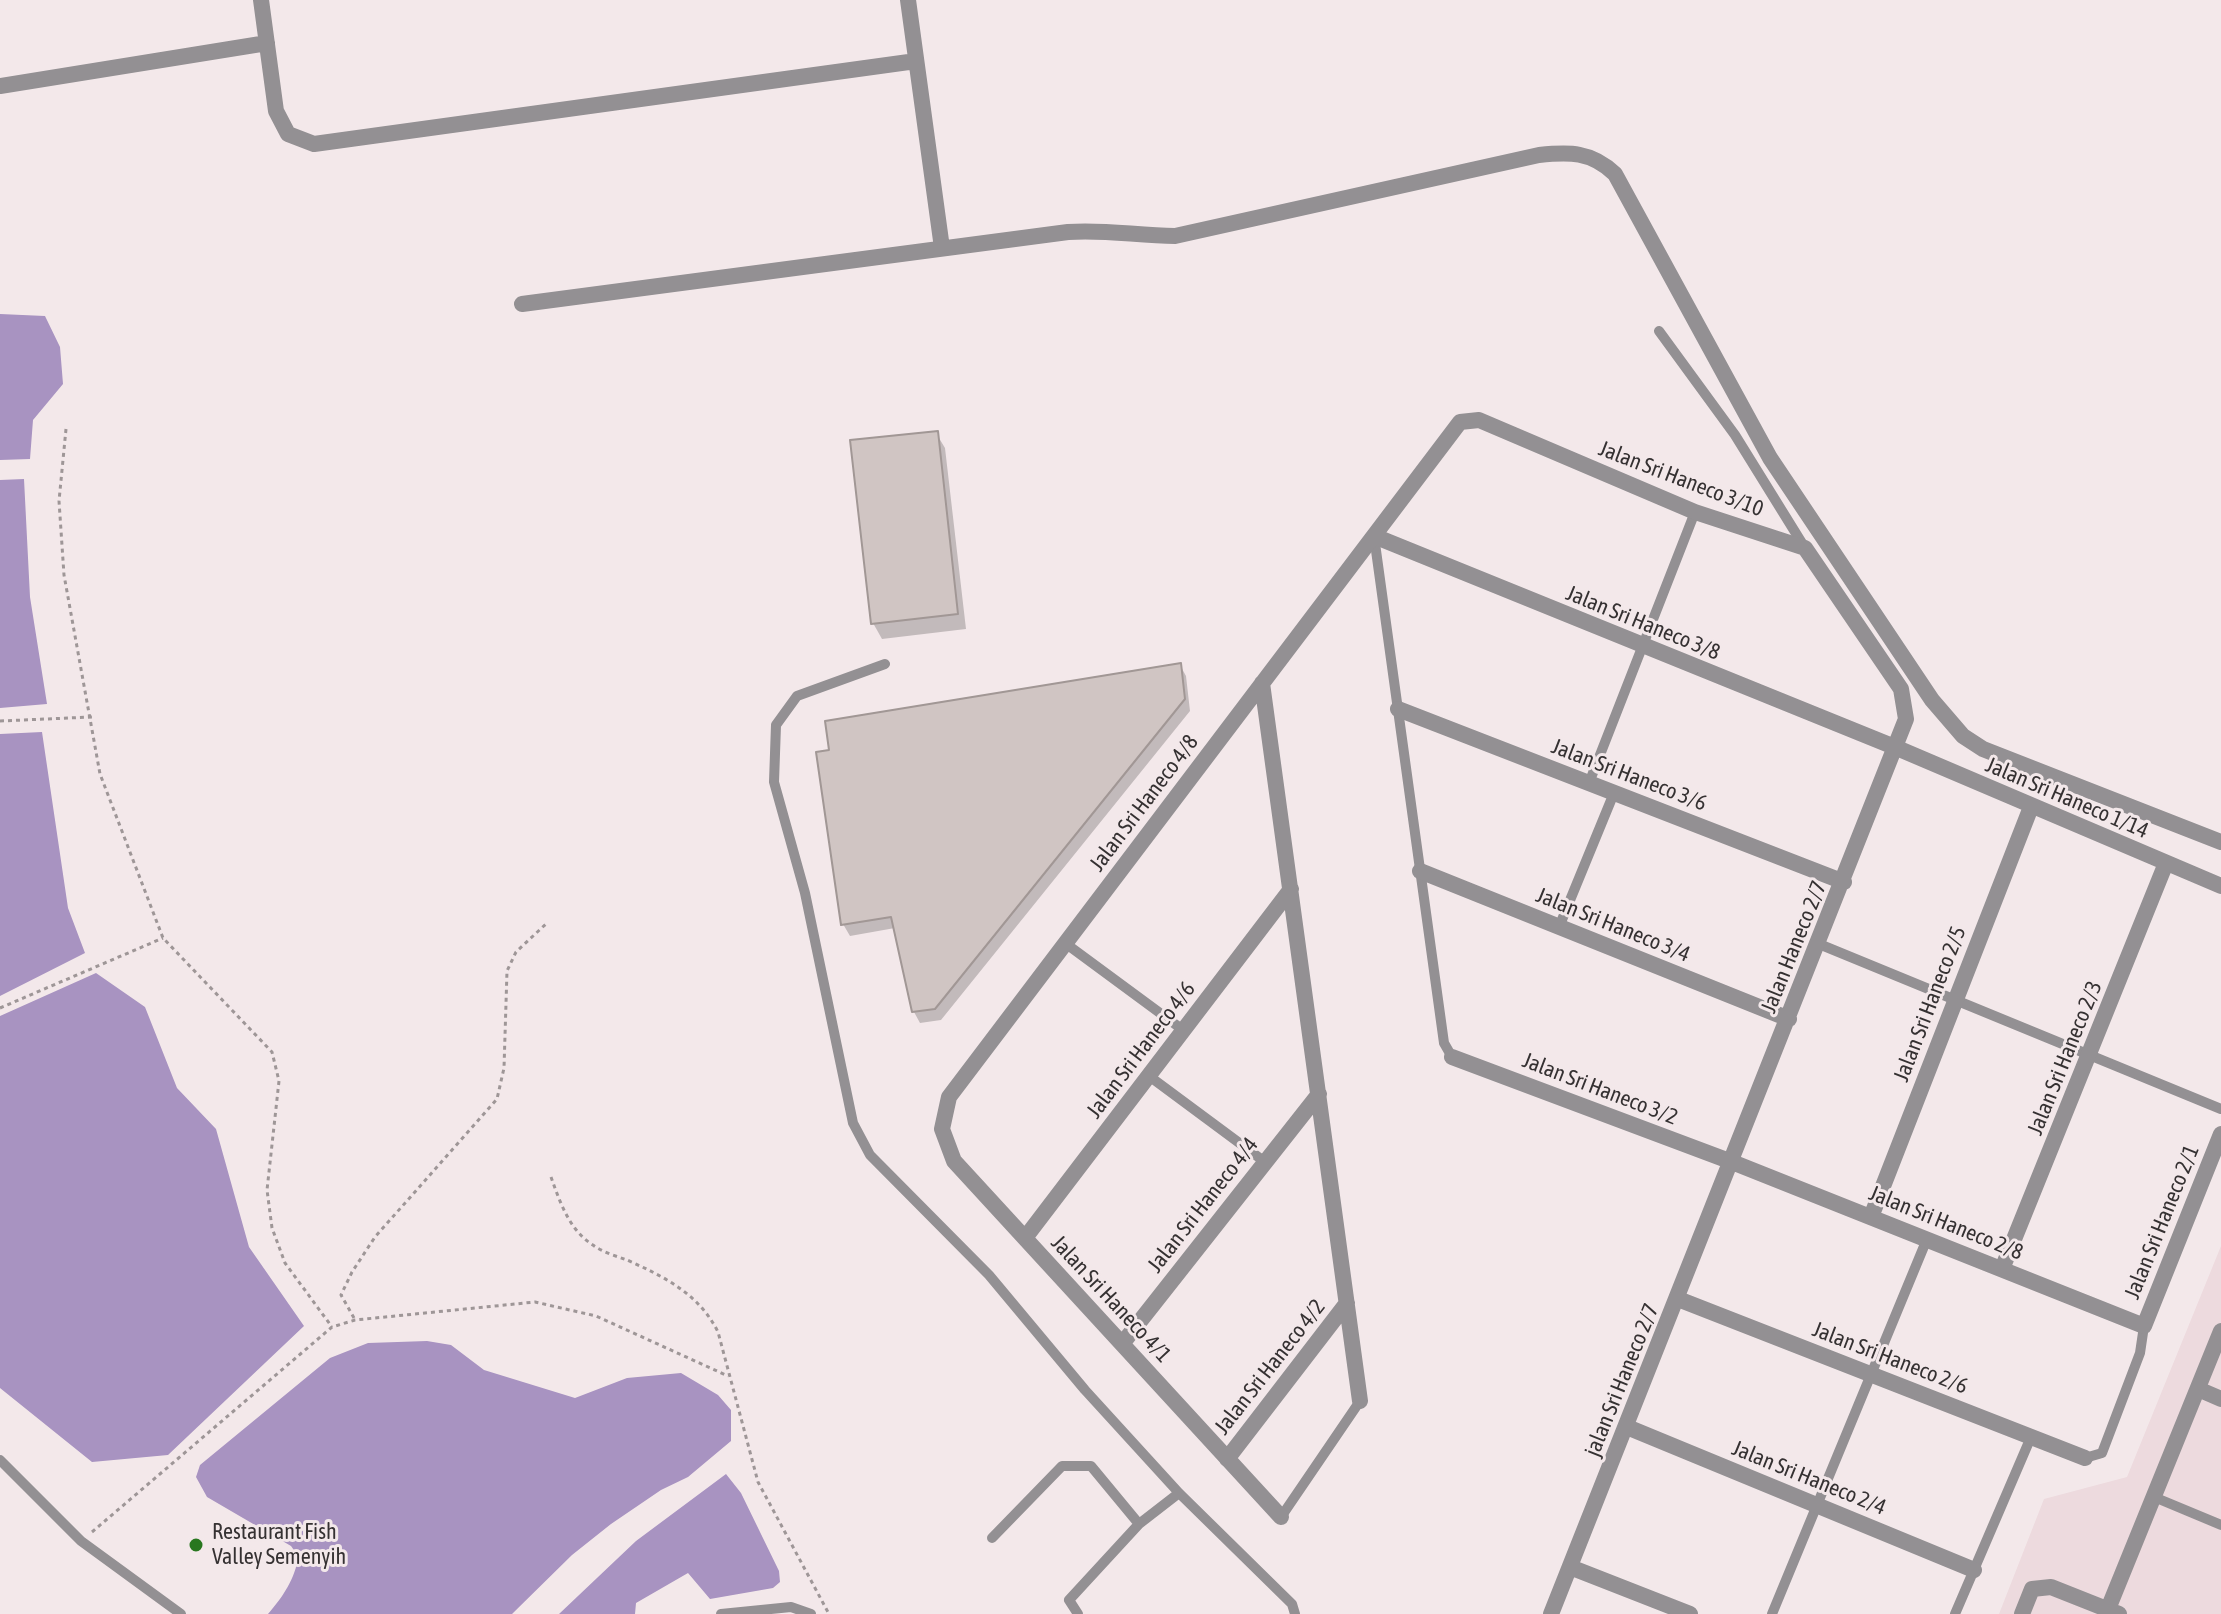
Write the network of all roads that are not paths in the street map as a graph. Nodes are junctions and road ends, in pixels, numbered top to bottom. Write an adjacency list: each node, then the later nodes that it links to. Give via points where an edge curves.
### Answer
1 (261, 0): 3 (street)
2 (908, 0): 4 (street)
3 (267, 43): 4 (street, via 276,111 288,134 314,144); 5 (street)
4 (916, 61): 6 (street)
5 (0, 86)
6 (942, 248): 7 (street); 20 (street, via 1106,229 1175,236 1539,155 1573,152 1601,160 1615,174 1770,458 1932,700 1963,736 1983,749)
7 (522, 304)
8 (1659, 331): 11 (lane, via 1735,435)
9 (1695, 512): 10 (street, Jalan Sri Haneco 3/10, via 1479,420 1460,422); 11 (street, Jalan Sri Haneco 3/10); 12 (lane)
10 (1374, 536): 12 (street, Jalan Sri Haneco 3/8); 14 (street, Jalan Sri Haneco 4/8); 15 (lane)
11 (1805, 548): 16 (street, via 1901,689 1906,719)
12 (1641, 646): 16 (street, Jalan Sri Haneco 3/8); 17 (lane)
13 (885, 664): 59 (lane, via 797,696 776,725 774,782 805,893 853,1123 870,1155 989,1275)
14 (1262, 683): 25 (street); 27 (street, Jalan Sri Haneco 4/8)
15 (1398, 709): 17 (street, Jalan Sri Haneco 3/6); 22 (lane)
16 (1897, 748): 19 (street, Jalan Sri Haneco 1/14); 23 (street, Jalan Haneco 2/7)
17 (1589, 783): 18 (street, Jalan Sri Haneco 3/6)
18 (1614, 793): 23 (street, Jalan Sri Haneco 3/6); 26 (lane)
19 (2031, 807): 21 (street, Jalan Sri Haneco 1/14); 29 (street, Jalan Sri Haneco 2/5)
20 (2221, 842)
21 (2166, 863): 24 (street, Jalan Sri Haneco 1/14); 32 (street, Jalan Sri Haneco 2/3)
22 (1420, 871): 26 (street, Jalan Sri Haneco 3/4); 33 (lane, via 1444,1043)
23 (1844, 882): 28 (street, Jalan Haneco 2/7)
24 (2221, 886)
25 (1291, 889): 31 (street, Jalan Sri Haneco 4/6); 35 (street)
26 (1559, 927): 30 (street, Jalan Sri Haneco 3/4)
27 (1065, 943): 31 (lane); 36 (street, Jalan Sri Haneco 4/8)
28 (1819, 944): 29 (lane); 30 (street, Jalan Haneco 2/7)
29 (1955, 999): 32 (lane); 41 (street, Jalan Sri Haneco 2/5)
30 (1789, 1019): 40 (street, Jalan Haneco 2/7)
31 (1183, 1030): 34 (street, Jalan Sri Haneco 4/6)
32 (2091, 1055): 37 (lane); 44 (street, Jalan Sri Haneco 2/3)
33 (1452, 1057): 40 (street, Jalan Sri Haneco 3/2)
34 (1149, 1076): 39 (lane); 42 (street, Jalan Sri Haneco 4/6)
35 (1319, 1094): 39 (street, Jalan Sri Haneco 4/4); 46 (street)
36 (949, 1097): 42 (street, Jalan Sri Haneco 4/1, via 942,1129 954,1161)
37 (2221, 1109)
38 (2221, 1134): 47 (street, Jalan Sri Haneco 2/1)
39 (1265, 1162): 49 (street, Jalan Sri Haneco 4/4)
40 (1732, 1162): 41 (street, Jalan Sri Haneco 2/8); 45 (street, jalan Sri Haneco 2/7)
41 (1871, 1217): 43 (street, Jalan Sri Haneco 2/8)
42 (1025, 1238): 49 (street, Jalan Sri Haneco 4/1)
43 (1927, 1239): 44 (street, Jalan Sri Haneco 2/8); 50 (lane)
44 (2002, 1269): 47 (street, Jalan Sri Haneco 2/8)
45 (1678, 1299): 50 (street, Jalan Sri Haneco 2/6); 54 (street, jalan Sri Haneco 2/7)
46 (1347, 1303): 53 (street); 57 (street, Jalan Sri Haneco 4/2)
47 (2144, 1326): 56 (lane, via 2140,1353 2102,1453)
48 (2221, 1331): 51 (street)
49 (1122, 1344): 57 (street, Jalan Sri Haneco 4/1)
50 (1871, 1374): 55 (street, Jalan Sri Haneco 2/6); 61 (lane)
51 (2198, 1389): 52 (street); 60 (street)
52 (2221, 1399)
53 (1360, 1401): 62 (lane)
54 (1627, 1427): 61 (street, Jalan Sri Haneco 2/4); 66 (street, jalan Sri Haneco 2/7)
55 (2031, 1437): 56 (street, Jalan Sri Haneco 2/6); 67 (lane)
56 (2085, 1458)
57 (1227, 1459): 62 (street, Jalan Sri Haneco 4/1)
58 (0, 1460): 69 (lane, via 81,1541)
59 (1179, 1493): 63 (lane); 73 (lane, via 1292,1604)
60 (2154, 1497): 64 (lane); 68 (street)
61 (1817, 1505): 67 (street, Jalan Sri Haneco 2/4); 76 (lane)
62 (1281, 1517)
63 (1139, 1524): 65 (lane, via 1091,1466 1062,1466); 72 (lane, via 1069,1600)
64 (2221, 1525)
65 (992, 1538)
66 (1570, 1567): 74 (street, jalan Sri Haneco 2/7); 75 (street)
67 (1974, 1570): 77 (lane)
68 (2113, 1612): 78 (street, via 2051,1587 2032,1589)
69 (181, 1614)
70 (721, 1614): 71 (lane, via 791,1607)
71 (811, 1614)
72 (1078, 1614)
73 (1295, 1614)
74 (1551, 1614)
75 (1690, 1614)
76 (1772, 1614)
77 (1955, 1614)
78 (2022, 1614)

